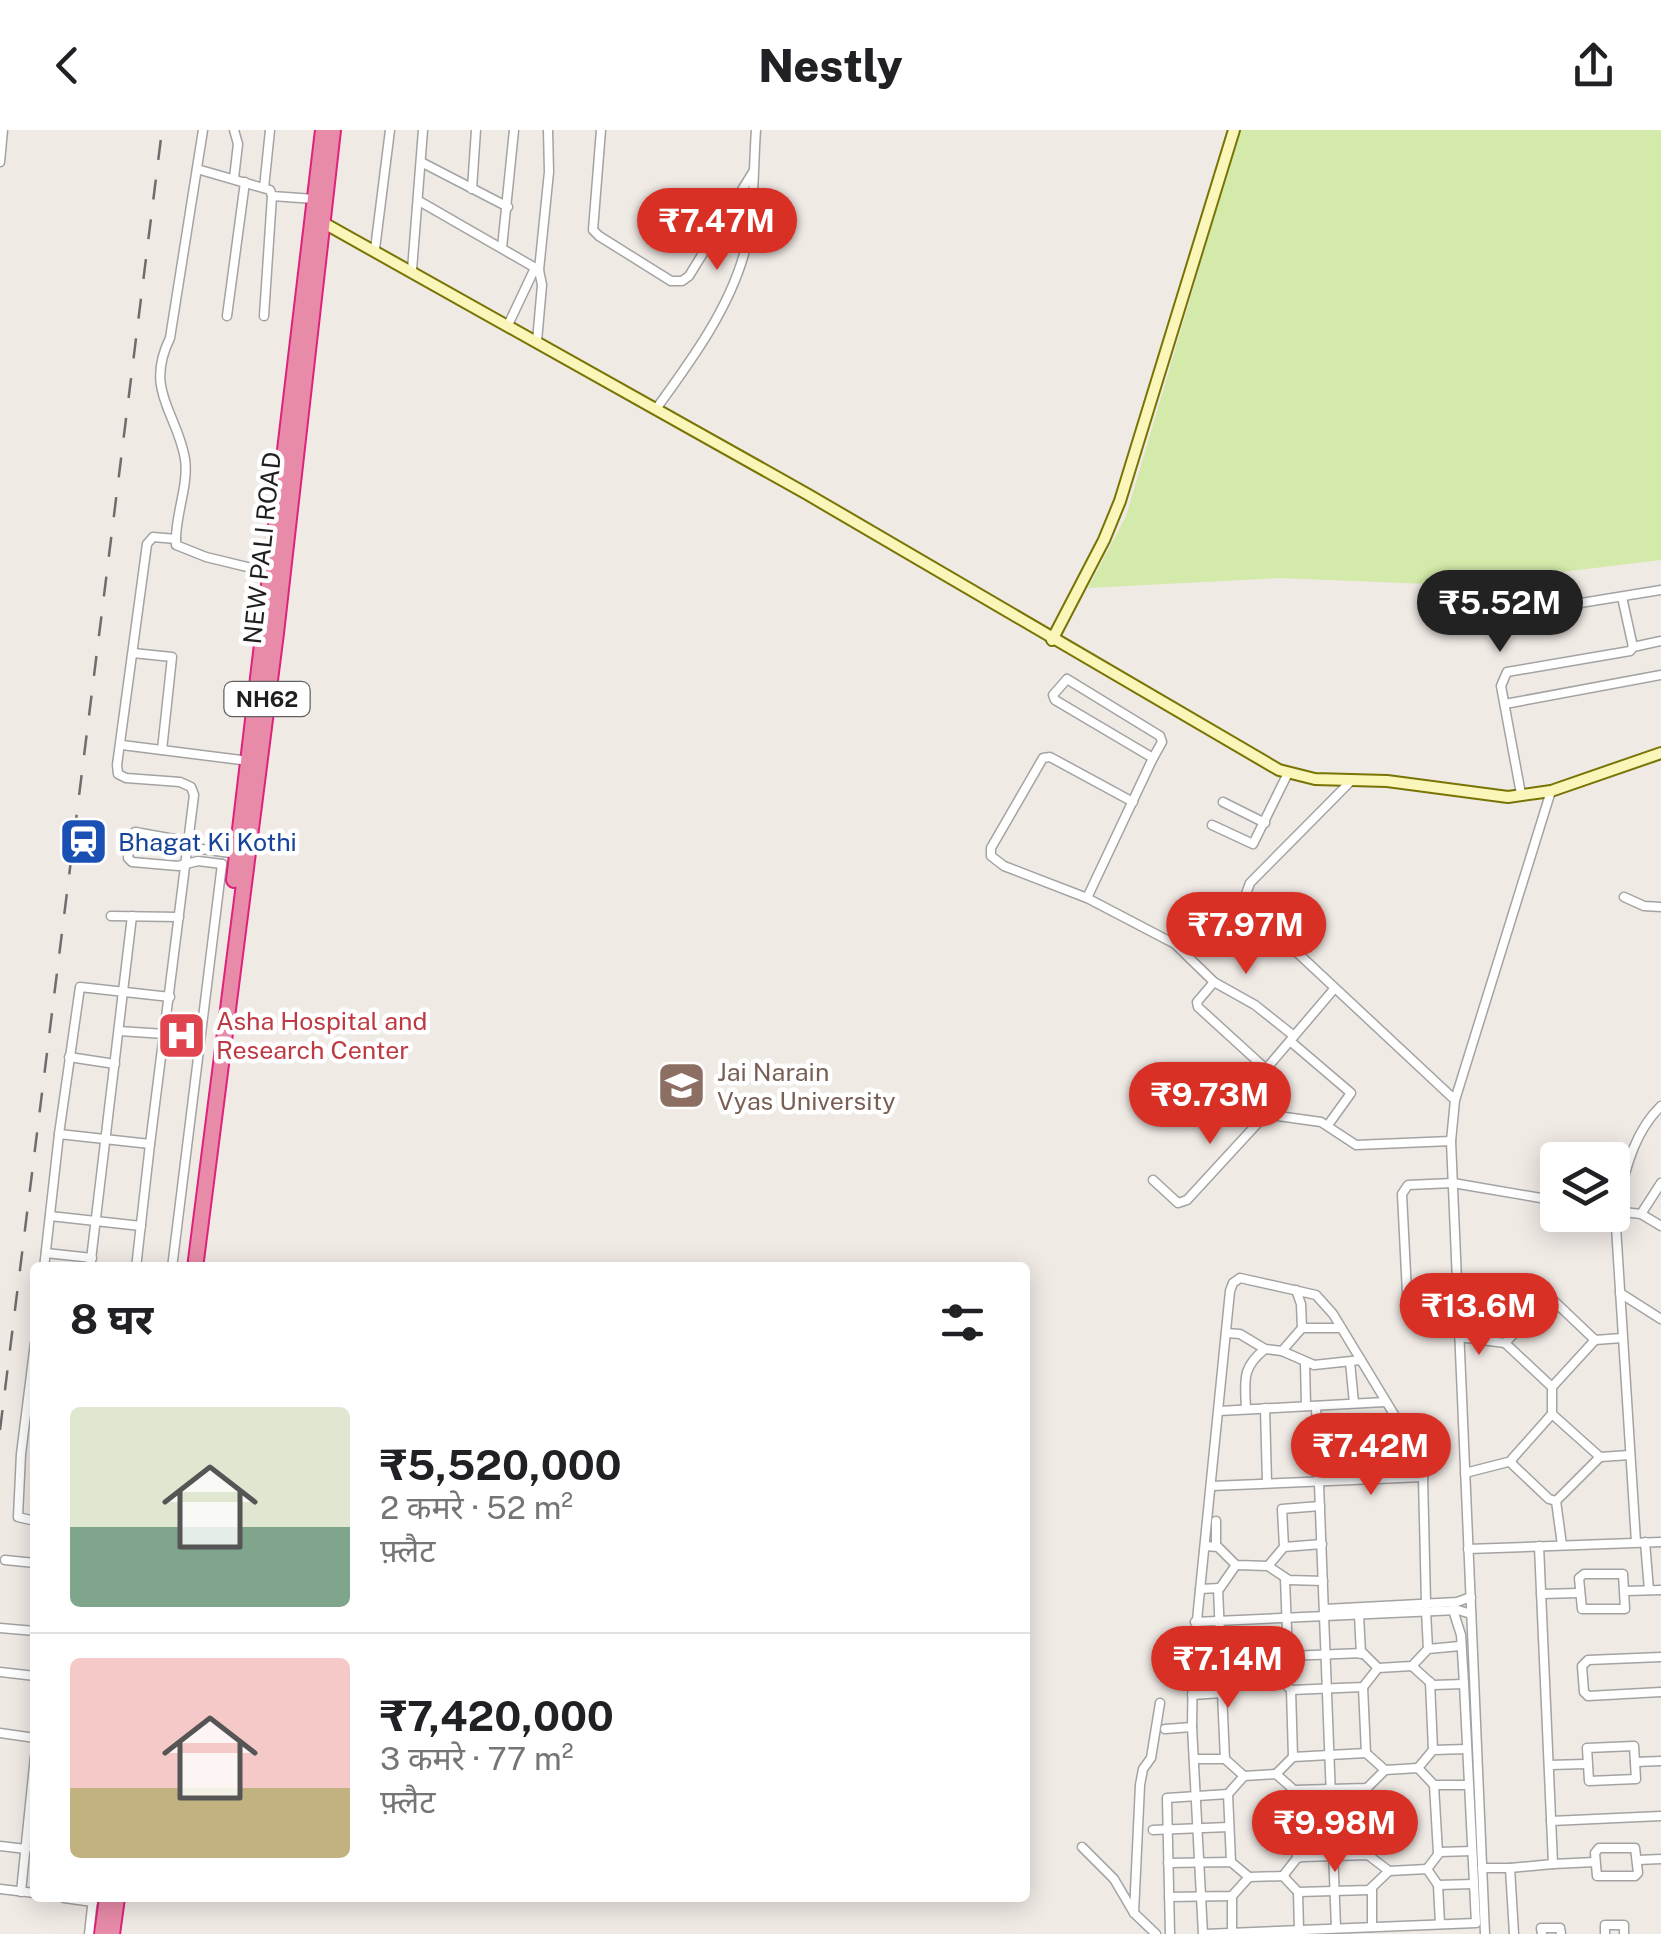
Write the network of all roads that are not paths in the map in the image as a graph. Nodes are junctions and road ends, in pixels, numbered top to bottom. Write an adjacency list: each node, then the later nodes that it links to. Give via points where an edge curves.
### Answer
1 (3, 130): 15 (street)
2 (202, 130): 17 (street)
3 (234, 130): 19 (street)
4 (270, 130): 21 (street)
5 (323, 130): 24 (highway, NEW PALI ROAD / NH62)
6 (333, 130): 27 (highway, NEW PALI ROAD / NH62)
7 (390, 130): 29 (street)
8 (424, 130): 16 (street)
9 (476, 130): 22 (street)
10 (514, 130): 26 (street)
11 (548, 130): 30 (street)
12 (601, 130): 18 (street, via 594,230 671,281 689,276)
13 (756, 130): 18 (street)
14 (1234, 130): 42 (street, via 1120,501)
15 (0, 162)
16 (421, 162): 22 (street); 25 (street)
17 (197, 169): 19 (street); 37 (street, via 160,372 184,456)
18 (753, 172): 36 (street, via 748,238 733,284)
19 (234, 178): 20 (street)
20 (245, 182): 21 (street); 32 (street)
21 (264, 188): 23 (street)
22 (472, 189): 26 (street)
23 (272, 196): 24 (street); 33 (street)
24 (314, 199): 38 (highway, NEW PALI ROAD / NH62)
25 (418, 201): 28 (street); 31 (street)
26 (508, 207): 28 (street)
27 (322, 222): 29 (street); 62 (highway, NEW PALI ROAD / NH62)
28 (502, 248): 30 (street)
29 (375, 249): 31 (street)
30 (536, 269): 34 (street); 35 (street, via 542,285)
31 (412, 270): 34 (street)
32 (227, 316)
33 (264, 316)
34 (508, 325): 35 (street)
35 (536, 341): 36 (street)
36 (656, 409): 42 (street)
37 (176, 538): 38 (street, via 182,549); 45 (street, via 153,537 147,544)
38 (272, 573): 52 (highway, NEW PALI ROAD / NH62)
39 (1661, 590): 40 (street)
40 (1622, 597): 41 (street); 44 (street)
41 (1507, 615)
42 (1052, 640): 53 (street)
43 (1661, 641): 44 (street)
44 (1633, 647): 47 (street, via 1626,654 1507,672 1501,686)
45 (133, 653): 48 (street); 49 (street, via 172,657)
46 (1661, 676): 47 (street)
47 (1505, 704): 56 (street)
48 (122, 744): 49 (street); 61 (street, via 118,774 191,787)
49 (162, 750): 52 (street)
50 (1661, 753): 55 (street)
51 (1154, 758): 51 (street, via 1055,700 1062,682 1067,679 1160,736); 57 (street)
52 (248, 761): 62 (highway, NEW PALI ROAD / NH62)
53 (1288, 773): 54 (street); 59 (street)
54 (1351, 781): 56 (street); 66 (street, via 1250,883)
55 (1551, 790): 56 (street); 82 (street)
56 (1521, 794)
57 (1133, 802): 65 (street); 65 (street, via 1043,758 991,848 994,861)
58 (1223, 802): 59 (street)
59 (1264, 823): 60 (street, via 1251,844)
60 (1212, 825)
61 (187, 847): 62 (street); 63 (street); 63 (street, via 135,832 128,858)
62 (238, 861): 63 (street); 107 (street); 108 (highway, NEW PALI ROAD / NH62); 109 (highway, NEW PALI ROAD / NH62)
63 (186, 863): 70 (street)
64 (1624, 897): 67 (street)
65 (1087, 898): 71 (street)
66 (1243, 902): 71 (street); 73 (street)
67 (1661, 907)
68 (111, 916): 69 (street)
69 (132, 916): 70 (street); 74 (street)
70 (179, 917): 75 (street)
71 (1175, 944): 72 (street)
72 (1214, 982): 78 (street); 81 (street, via 1198,1008)
73 (1334, 989): 78 (street); 82 (street)
74 (124, 991): 75 (street); 76 (street); 79 (street, via 80,987)
75 (170, 996): 77 (street)
76 (119, 1031): 77 (street); 80 (street)
77 (165, 1034): 89 (street)
78 (1292, 1038): 81 (street); 85 (street, via 1351,1093)
79 (70, 1057): 80 (street); 86 (street)
80 (115, 1064): 87 (street)
81 (1266, 1069): 84 (street, via 1254,1093)
82 (1455, 1100): 88 (street)
83 (1661, 1106): 90 (street)
84 (1268, 1112): 85 (street); 91 (street, via 1187,1200 1178,1204)
85 (1328, 1125): 88 (street, via 1356,1145)
86 (59, 1134): 87 (street); 97 (street)
87 (106, 1139): 89 (street); 98 (street)
88 (1451, 1140): 92 (street)
89 (150, 1144): 99 (street)
90 (1630, 1156)
91 (1153, 1180)
92 (1453, 1183): 94 (street); 113 (street); 113 (street, via 1408,1185 1402,1194 1403,1240 1412,1320)
93 (1661, 1183): 96 (street)
94 (1540, 1198)
95 (1630, 1213): 96 (street)
96 (1642, 1214): 100 (street)
97 (50, 1216): 98 (street); 102 (street)
98 (96, 1220): 99 (street); 105 (street)
99 (140, 1226): 106 (street)
100 (1661, 1226)
101 (1616, 1232): 111 (street)
102 (46, 1253): 103 (street); 104 (street)
103 (45, 1262)
104 (86, 1262)
105 (91, 1262)
106 (137, 1262)
107 (173, 1262)
108 (187, 1262)
109 (196, 1262)
110 (1296, 1290): 114 (street); 115 (street, via 1316,1295); 116 (street, via 1240,1278 1230,1291)
111 (1620, 1293): 112 (street); 118 (street)
112 (1661, 1318)
113 (1458, 1319): 117 (street)
114 (1302, 1328): 115 (street); 122 (street)
115 (1341, 1328): 123 (street)
116 (1226, 1334): 121 (street, via 1244,1335); 133 (street)
117 (1459, 1338): 120 (street); 140 (street)
118 (1622, 1338): 119 (street); 137 (street)
119 (1594, 1340): 120 (street, via 1547,1299); 126 (street)
120 (1505, 1343): 126 (street)
121 (1265, 1349): 122 (street); 131 (street, via 1246,1370)
122 (1282, 1350): 124 (street)
123 (1360, 1360): 125 (street); 127 (street)
124 (1305, 1362): 125 (street); 129 (street)
125 (1350, 1362): 128 (street)
126 (1552, 1387): 134 (street)
127 (1385, 1402): 128 (street); 141 (street, via 1418,1454)
128 (1354, 1404): 129 (street)
129 (1311, 1406): 130 (street); 142 (street)
130 (1264, 1408): 131 (street); 143 (street)
131 (1246, 1409): 133 (street)
132 (30, 1410): 135 (street)
133 (1219, 1411): 144 (street)
134 (1552, 1414): 138 (street); 139 (street)
135 (21, 1454): 136 (street); 147 (street, via 18,1517)
136 (30, 1455)
137 (1630, 1455): 138 (street); 149 (street)
138 (1600, 1457): 145 (street)
139 (1512, 1461): 140 (street); 145 (street)
140 (1465, 1473): 157 (street)
141 (1422, 1477): 142 (street); 172 (street)
142 (1319, 1481): 143 (street); 146 (street)
143 (1267, 1483): 144 (street)
144 (1211, 1486): 153 (street)
145 (1556, 1501): 152 (street)
146 (1320, 1506): 151 (street); 156 (street, via 1282,1508)
147 (30, 1520)
148 (1216, 1520): 154 (street)
149 (1641, 1542): 150 (street); 152 (street); 166 (street)
150 (1661, 1542)
151 (1322, 1544): 156 (street); 163 (street)
152 (1562, 1545): 155 (street)
153 (1205, 1546): 154 (street); 164 (street)
154 (1216, 1546): 160 (street)
155 (1539, 1546): 157 (street); 170 (street)
156 (1284, 1547): 161 (street)
157 (1468, 1549): 171 (street)
158 (5, 1560): 159 (street)
159 (30, 1563)
160 (1236, 1565): 161 (street); 165 (street)
161 (1268, 1566): 162 (street)
162 (1285, 1579): 163 (street); 177 (street)
163 (1323, 1580): 174 (street)
164 (1200, 1588): 165 (street); 178 (street)
165 (1218, 1588): 179 (street)
166 (1648, 1590): 167 (street); 168 (street)
167 (1661, 1590)
168 (1626, 1591): 169 (street, via 1620,1610 1582,1609); 169 (street, via 1623,1574 1582,1574)
169 (1580, 1593): 170 (street)
170 (1541, 1594): 219 (street)
171 (1470, 1597): 172 (street); 175 (street)
172 (1426, 1608): 173 (street); 174 (street); 176 (street); 183 (street)
173 (1452, 1610): 175 (street); 182 (street)
174 (1325, 1613): 176 (street); 177 (street); 184 (street)
175 (1471, 1614): 253 (street)
176 (1359, 1615): 185 (street)
177 (1286, 1617): 179 (street); 186 (street)
178 (1195, 1622): 179 (street); 189 (street)
179 (1219, 1622): 188 (street)
180 (0, 1628): 181 (street)
181 (30, 1631)
182 (1460, 1646): 183 (street); 197 (street)
183 (1428, 1650): 190 (street)
184 (1326, 1654): 185 (street); 186 (street); 199 (street)
185 (1362, 1654): 191 (street)
186 (1288, 1656): 193 (street)
187 (1661, 1657): 201 (street, via 1588,1660 1582,1666 1588,1696)
188 (1221, 1659): 189 (street); 194 (street)
189 (1193, 1660): 203 (street)
190 (1412, 1666): 191 (street); 196 (street)
191 (1378, 1668): 198 (street)
192 (0, 1672): 195 (street)
193 (1274, 1672): 194 (street); 200 (street)
194 (1238, 1674): 202 (street)
195 (30, 1675)
196 (1430, 1682): 197 (street); 210 (street)
197 (1464, 1684): 209 (street)
198 (1363, 1687): 199 (street); 211 (street)
199 (1328, 1689): 200 (street); 212 (street)
200 (1291, 1690): 213 (street)
201 (1661, 1692)
202 (1222, 1693): 203 (street); 215 (street)
203 (1192, 1695): 205 (street)
204 (1160, 1703): 273 (street, via 1140,1785)
205 (1192, 1728): 206 (street); 214 (street)
206 (1164, 1729)
207 (0, 1733): 208 (street)
208 (30, 1737)
209 (1468, 1749): 210 (street); 225 (street)
210 (1433, 1750): 220 (street)
211 (1366, 1753): 212 (street); 221 (street)
212 (1330, 1754): 213 (street); 228 (street)
213 (1292, 1757): 222 (street)
214 (1194, 1758): 215 (street); 230 (street)
215 (1225, 1759): 223 (street)
216 (1661, 1760): 217 (street)
217 (1636, 1762): 218 (street, via 1630,1744 1587,1748); 218 (street, via 1633,1780 1589,1781)
218 (1586, 1764): 219 (street)
219 (1549, 1765): 233 (street)
220 (1418, 1768): 221 (street); 224 (street)
221 (1385, 1770): 226 (street)
222 (1276, 1774): 223 (street); 227 (street)
223 (1244, 1776): 229 (street)
224 (1434, 1785): 225 (street); 243 (street)
225 (1469, 1785): 241 (street)
226 (1367, 1788): 228 (street); 242 (street)
227 (1294, 1790): 228 (street); 245 (street)
228 (1332, 1790): 244 (street)
229 (1228, 1794): 230 (street); 235 (street)
230 (1196, 1796): 234 (street); 236 (street, via 1167,1798)
231 (30, 1808): 240 (street)
232 (1661, 1816): 233 (street)
233 (1551, 1822): 252 (street)
234 (1198, 1827): 235 (street); 236 (street); 251 (street)
235 (1230, 1827): 248 (street)
236 (1167, 1828): 237 (street); 250 (street)
237 (1153, 1830)
238 (0, 1846): 240 (street)
239 (1082, 1846): 273 (street, via 1114,1878)
240 (26, 1849): 264 (street)
241 (1472, 1852): 243 (street); 259 (street)
242 (1368, 1854): 244 (street); 256 (street)
243 (1438, 1854): 255 (street)
244 (1334, 1856): 245 (street); 263 (street)
245 (1297, 1858): 257 (street)
246 (1638, 1860): 247 (street); 249 (street, via 1632,1846 1599,1848); 249 (street, via 1634,1876 1600,1878)
247 (1661, 1860)
248 (1231, 1862): 251 (street); 258 (street)
249 (1595, 1862): 252 (street)
250 (1168, 1863): 251 (street); 269 (street)
251 (1200, 1863): 267 (street)
252 (1553, 1864): 254 (street)
253 (1482, 1868): 254 (street); 285 (street)
254 (1510, 1868): 286 (street)
255 (1426, 1870): 256 (street); 260 (street)
256 (1389, 1871): 261 (street)
257 (1283, 1876): 258 (street); 265 (street)
258 (1248, 1877): 268 (street)
259 (1474, 1884): 260 (street); 274 (street, via 1476,1924)
260 (1438, 1885): 274 (street)
261 (1372, 1888): 263 (street); 275 (street)
262 (0, 1889): 264 (street)
263 (1335, 1891): 265 (street); 276 (street)
264 (22, 1892): 266 (street)
265 (1298, 1892): 277 (street)
266 (30, 1893)
267 (1200, 1896): 268 (street); 269 (street); 284 (street)
268 (1232, 1896): 278 (street)
269 (1169, 1897): 283 (street)
270 (96, 1902): 279 (street)
271 (97, 1902): 280 (highway)
272 (116, 1902): 281 (highway)
273 (1134, 1914): 282 (street)
274 (1440, 1924): 275 (street)
275 (1372, 1927): 276 (street)
276 (1336, 1928): 277 (street)
277 (1299, 1930): 278 (street)
278 (1232, 1933): 284 (street)
279 (89, 1934)
280 (102, 1934)
281 (112, 1934)
282 (1156, 1934)
283 (1170, 1934)
284 (1204, 1934)
285 (1485, 1934)
286 (1514, 1934)
287 (1542, 1934): 288 (street, via 1542,1928 1560,1928)
288 (1560, 1934)
289 (1605, 1934): 290 (street, via 1604,1925 1624,1925)
290 (1624, 1934)

